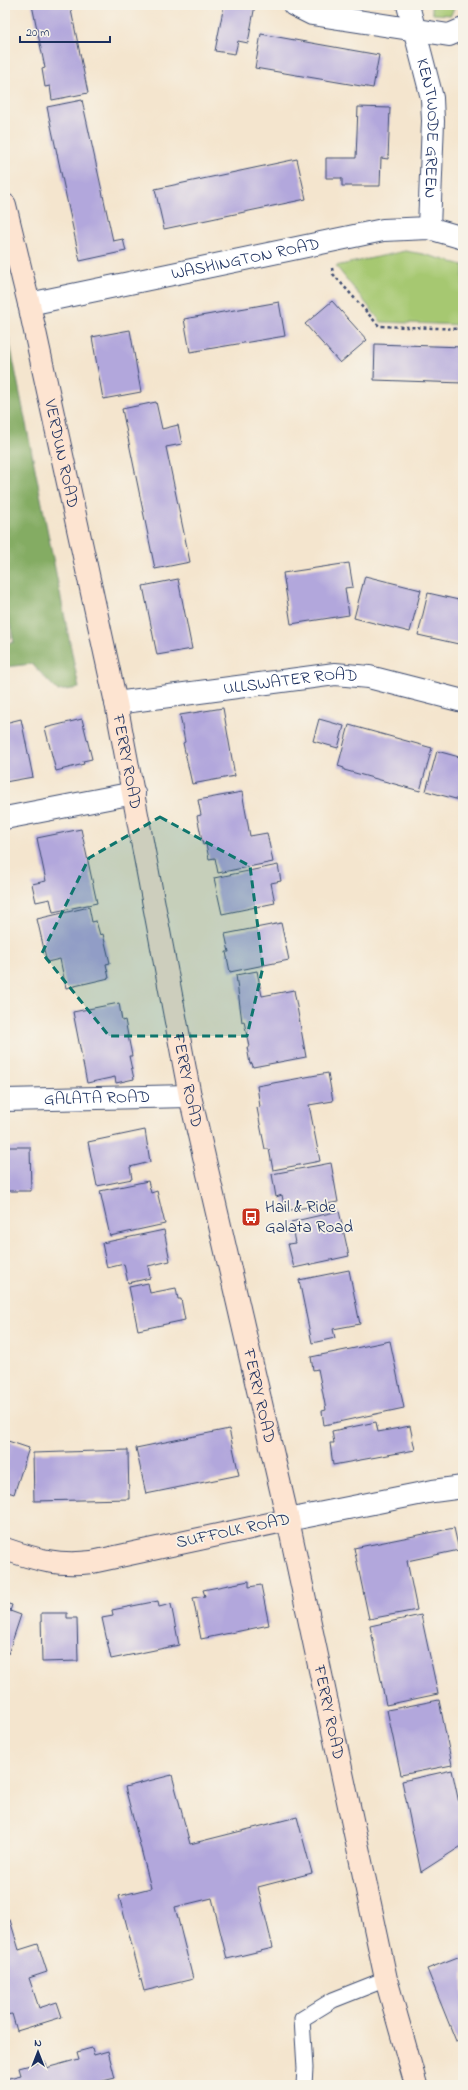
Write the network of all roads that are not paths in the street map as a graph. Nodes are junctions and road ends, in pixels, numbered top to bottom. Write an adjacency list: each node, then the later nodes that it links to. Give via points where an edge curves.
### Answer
1 (294, 5): 3 (street, KENTWODE GREEN, via 312,14)
2 (408, 5): 3 (street, KENTWODE GREEN)
3 (415, 29): 4 (street, KENTWODE GREEN, via 449,35); 6 (street, KENTWODE GREEN, via 432,98)
4 (463, 29)
5 (5, 206): 8 (street, VERDUN ROAD)
6 (429, 228): 7 (street, WASHINGTON ROAD); 8 (street, WASHINGTON ROAD, via 383,230)
7 (463, 238)
8 (29, 304): 10 (street, VERDUN ROAD)
9 (463, 701): 10 (street, ULLSWATER ROAD, via 369,677 335,674)
10 (116, 703): 11 (street, FERRY ROAD)
11 (134, 793): 12 (street); 13 (street, FERRY ROAD)
12 (5, 818)
13 (190, 1096): 14 (street, GALATA ROAD); 16 (street, FERRY ROAD)
14 (5, 1100)
15 (463, 1487): 16 (street, SUFFOLK ROAD)
16 (288, 1520): 17 (street, SUFFOLK ROAD, via 92,1562 51,1563); 18 (street, FERRY ROAD)
17 (5, 1550)
18 (386, 1979): 19 (lane, via 333,2000 302,2019); 20 (street, FERRY ROAD)
19 (304, 2085)
20 (416, 2085)

